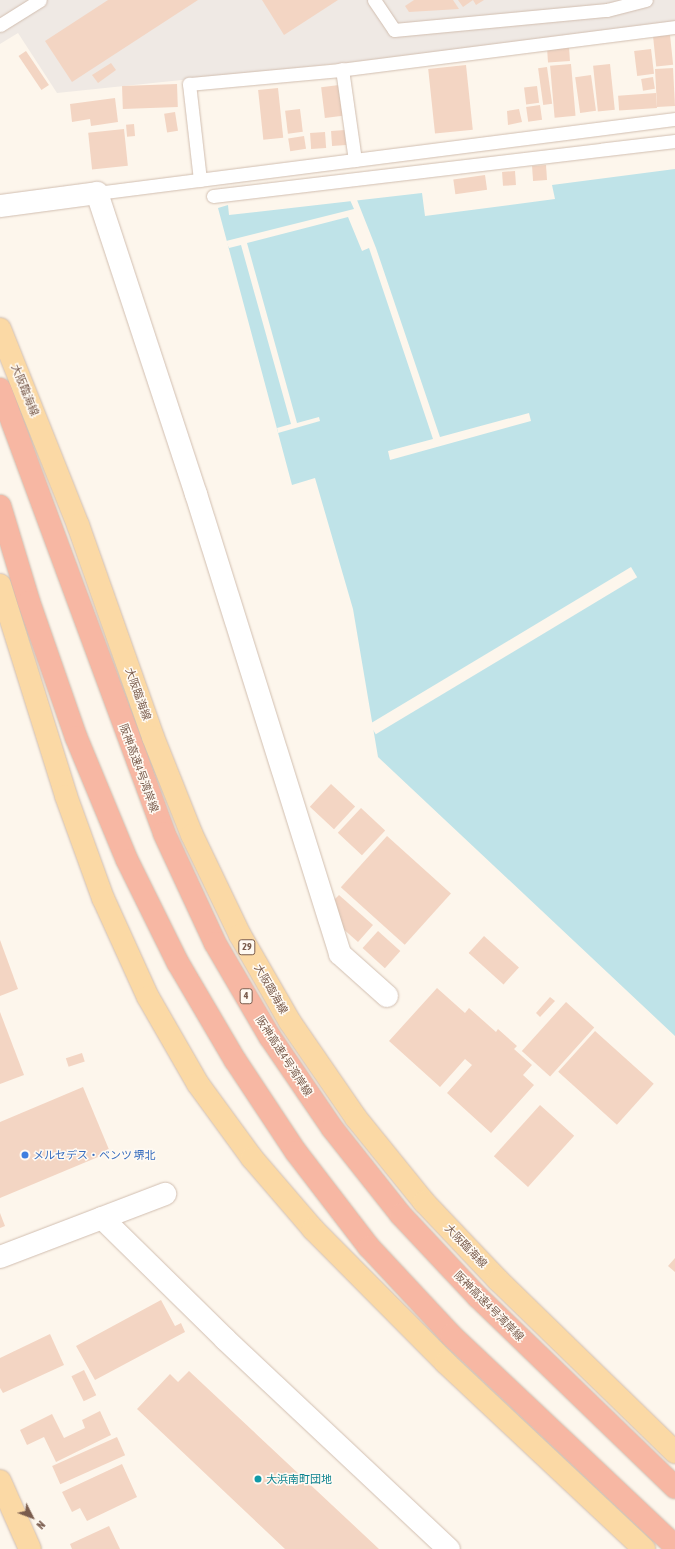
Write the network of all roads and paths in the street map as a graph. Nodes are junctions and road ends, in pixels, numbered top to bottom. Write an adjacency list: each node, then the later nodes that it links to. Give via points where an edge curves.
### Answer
1 (40, 0): 4 (lane)
2 (374, 0): 3 (lane, via 394,30 607,10)
3 (646, 0)
4 (0, 26)
5 (675, 27): 6 (lane)
6 (342, 69): 9 (lane); 10 (lane, via 189,84)
7 (675, 119): 9 (lane)
8 (675, 141): 12 (lane)
9 (355, 160): 10 (lane)
10 (200, 180): 11 (lane)
11 (97, 193): 13 (street); 18 (street, via 196,494 340,954)
12 (213, 196)
13 (0, 206)
14 (0, 330): 22 (main road, 大阪臨海線 / 29, via 78,525 153,737 192,835 240,935 290,1022 356,1118 424,1202 498,1280)
15 (0, 389): 24 (highway, 阪神高速4号湾岸線 / 4, via 164,833 215,943 270,1037 332,1128 401,1214 478,1297)
16 (0, 506): 25 (highway, via 29,602 76,738 127,860 178,963 235,1060 296,1152 370,1247 451,1335)
17 (0, 585): 28 (main road, via 66,796 103,898 148,997 198,1084 252,1158 313,1229 446,1363)
18 (387, 996)
19 (165, 1194): 20 (street)
20 (102, 1218): 21 (street); 27 (street, via 225,1339)
21 (0, 1257)
22 (675, 1452)
23 (0, 1481): 26 (main road)
24 (675, 1487)
25 (675, 1546)
26 (30, 1549)
27 (449, 1549)
28 (644, 1549)

